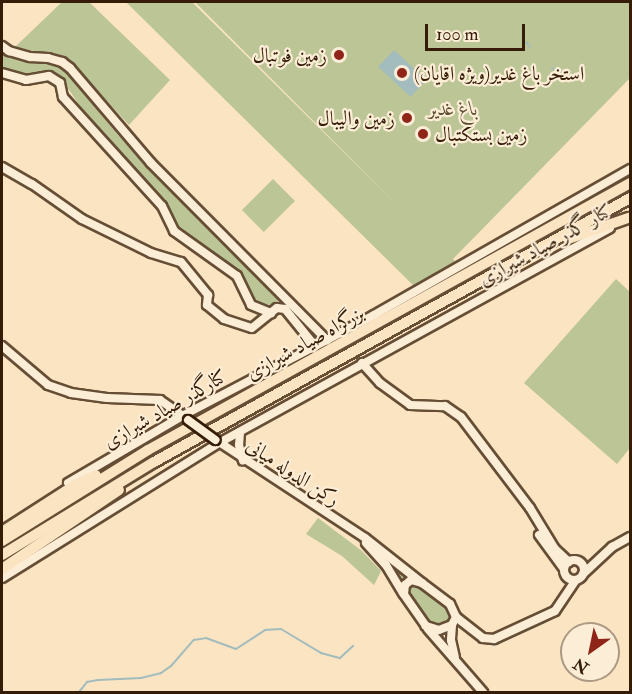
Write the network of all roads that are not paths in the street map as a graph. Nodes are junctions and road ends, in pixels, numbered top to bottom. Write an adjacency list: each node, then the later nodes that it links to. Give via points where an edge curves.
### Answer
1 (2, 46): 12 (street, via 30,57 62,62 70,68 151,163)
2 (2, 73): 11 (street, via 26,80 49,76 60,83 63,97 162,206 174,231 237,276 252,304)
3 (2, 168): 11 (street, via 82,219 152,253 181,262 208,295 207,305 225,319 252,328)
4 (630, 169): 12 (main road, کنارگذر صیاد شیرازی)
5 (630, 175): 9 (highway, via 576,207)
6 (630, 183): 9 (highway, بزرگراه صیاد شیرازی)
7 (630, 198): 10 (highway, بزرگراه صیاد شیرازی)
8 (629, 217): 10 (highway); 15 (main road, کنار گذر صیاد شیرازی)
9 (547, 230): 19 (highway, بزرگراه صیاد شیرازی)
10 (540, 249): 21 (highway, بزرگراه صیاد شیرازی)
11 (271, 313): 14 (street, via 277,308 285,309)
12 (327, 340): 14 (main road, کنارگذر صیاد شیرازی)
13 (2, 346): 16 (main road, رکن الدوله میانی, via 48,385 106,398 160,400)
14 (315, 346): 16 (main road, کنارگذر صیاد شیرازی)
15 (362, 363): 17 (main road); 24 (street, via 380,383 410,405 445,406 453,410 487,451)
16 (185, 418): 18 (main road, رکن الدوله میانی, bridge); 22 (main road, کنارگذر صیاد شیرازی)
17 (240, 432): 18 (main road); 20 (main road)
18 (217, 442): 20 (main road, رکن الدوله میانی); 36 (main road)
19 (148, 450): 25 (highway, via 75,485); 27 (highway, بزرگراه صیاد شیرازی)
20 (244, 461): 23 (main road, رکن الدوله میانی)
21 (154, 462): 28 (highway, بزرگراه صیاد شیرازی); 32 (highway, via 100,505)
22 (2, 526)
23 (354, 530): 31 (main road, رکن الدوله میانی); 34 (main road, رکن الدوله میانی)
24 (539, 530): 29 (street); 33 (street)
25 (2, 532)
26 (630, 535): 30 (street, via 609,545 591,561); 35 (street)
27 (2, 541)
28 (2, 555)
29 (569, 562): 30 (street); 33 (street)
30 (581, 563): 35 (street)
31 (400, 564): 34 (main road, via 400,572); 38 (main road, رکن الدوله میانی)
32 (2, 569)
33 (564, 569): 37 (street, via 568,578)
34 (391, 572): 39 (main road, رکن الدوله میانی)
35 (583, 574): 37 (street)
36 (2, 578)
37 (576, 580): 40 (street, via 555,611 494,639 483,638)
38 (422, 583): 39 (main road, via 409,581); 40 (main road, رکن الدوله میانی, via 450,604)
39 (404, 594): 41 (main road, رکن الدوله میانی)
40 (454, 621): 41 (main road, via 439,630); 42 (main road, via 452,644)
41 (426, 626): 42 (main road)
42 (459, 665): 43 (main road)
43 (483, 693)

